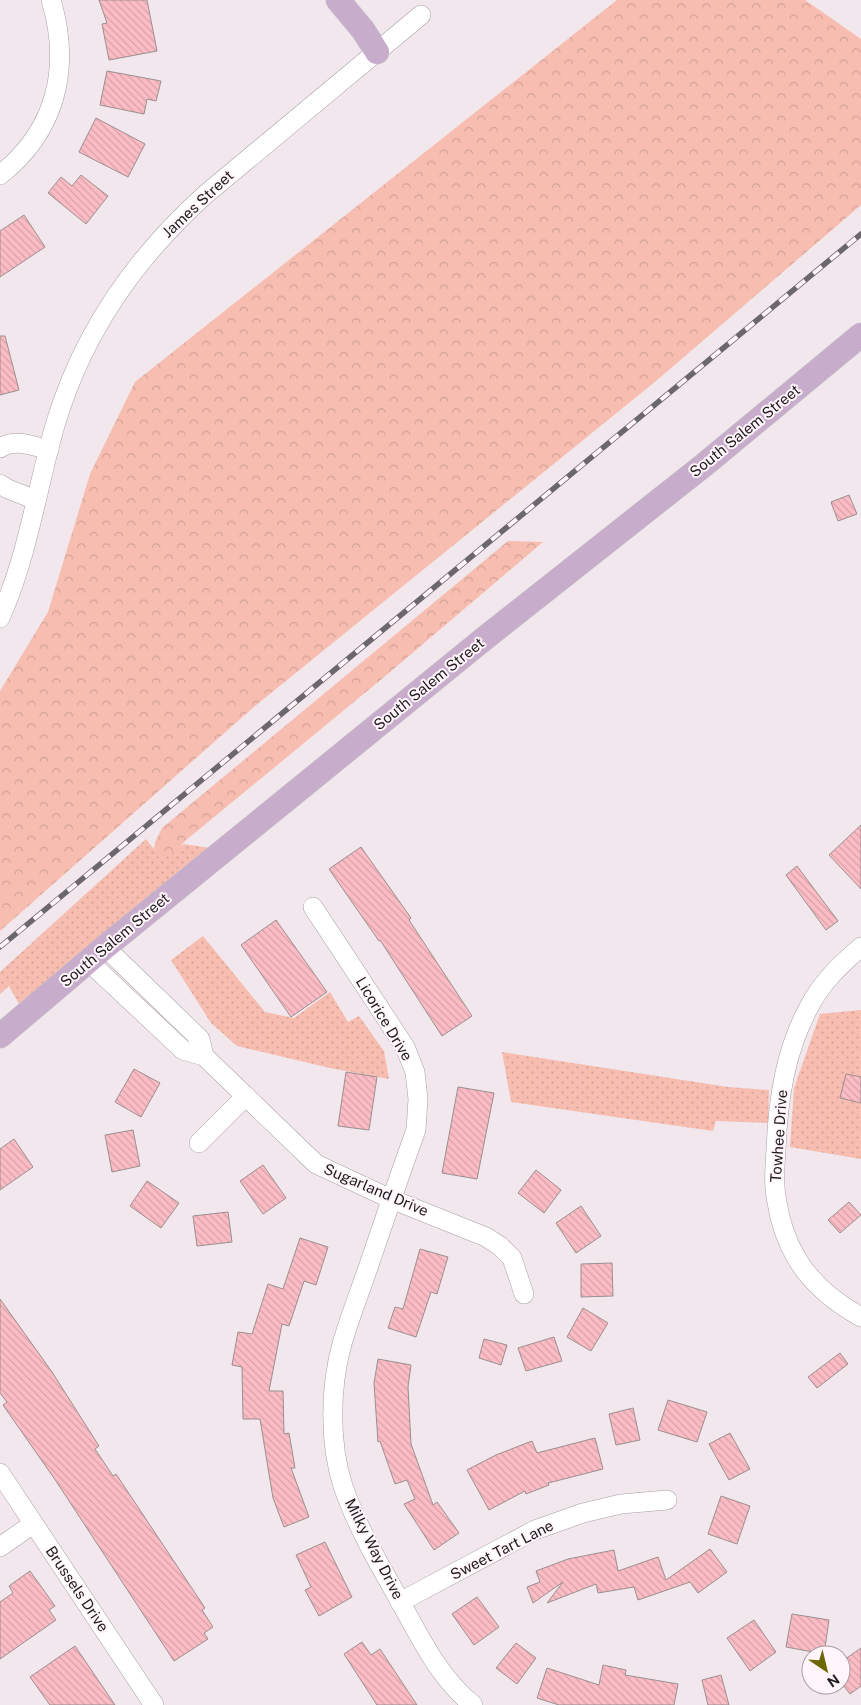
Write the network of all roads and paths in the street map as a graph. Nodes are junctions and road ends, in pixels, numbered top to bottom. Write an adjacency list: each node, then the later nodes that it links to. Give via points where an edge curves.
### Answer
1 (51, 0): 5 (street, via 60,42 53,100 32,143)
2 (338, 0): 4 (main road)
3 (422, 15): 4 (street, James Street)
4 (377, 52): 8 (street, James Street, via 206,194 145,256 93,332 66,393)
5 (0, 175)
6 (861, 335): 14 (main road, South Salem Street)
7 (0, 448): 8 (street, via 18,443)
8 (49, 450): 10 (street, James Street)
9 (0, 484): 10 (street)
10 (36, 500): 11 (street, James Street, via 16,576)
11 (0, 618)
12 (313, 907): 18 (street, Licorice Drive, via 393,1027 415,1072 418,1099 416,1130)
13 (861, 948): 20 (street, Towhee Drive, via 825,983 809,1006 795,1036 786,1065 778,1118 774,1179 785,1234 798,1259 825,1291)
14 (96, 954): 15 (main road, South Salem Street); 16 (street, Sugarland Drive, via 200,1039 204,1056)
15 (0, 1036)
16 (246, 1096): 17 (street); 18 (street, Sugarland Drive, via 316,1164)
17 (199, 1143)
18 (391, 1199): 19 (street, Sugarland Drive, via 470,1230 500,1246 512,1258); 25 (street, Milky Way Drive, via 342,1346 334,1388 333,1420 335,1450 343,1485 373,1555)
19 (524, 1294)
20 (861, 1317)
21 (0, 1473): 23 (street, Brussels Drive)
22 (667, 1500): 25 (street, Sweet Tart Lane, via 621,1504 535,1530)
23 (33, 1524): 24 (street); 26 (street, Brussels Drive)
24 (0, 1547)
25 (400, 1602): 27 (street, Milky Way Drive, via 429,1654 449,1682)
26 (154, 1705)
27 (473, 1705)

